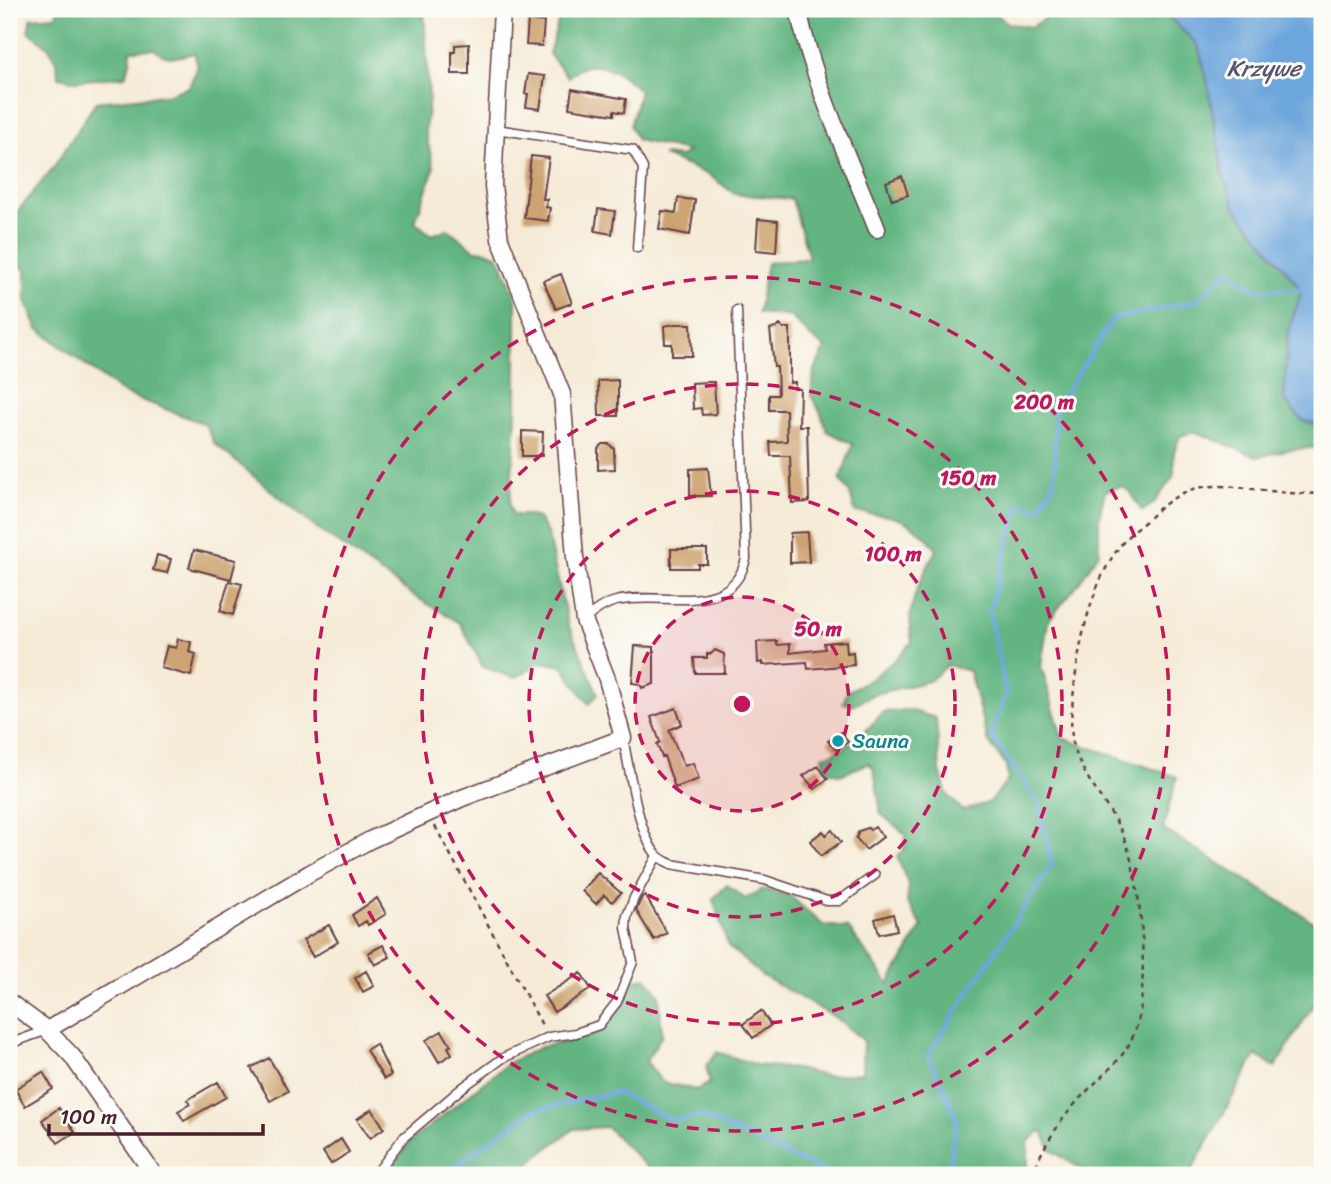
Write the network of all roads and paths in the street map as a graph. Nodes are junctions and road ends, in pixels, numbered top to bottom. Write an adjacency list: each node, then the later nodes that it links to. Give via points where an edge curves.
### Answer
1 (502, 9): 3 (street)
2 (798, 9): 4 (street, via 822,93)
3 (496, 129): 5 (lane, via 632,150 643,168); 8 (street, via 493,186 500,239 562,394)
4 (877, 229)
5 (637, 248)
6 (737, 310): 8 (lane, via 746,559 738,582 730,590 698,598 613,601)
7 (1322, 494): 19 (path, via 1214,486 1175,497 1124,541 1087,612 1070,722 1073,745 1119,828 1137,884 1141,1005 1124,1054 1074,1106)
8 (584, 620): 9 (street, via 607,678)
9 (623, 738): 10 (street); 11 (lane, via 641,820)
10 (429, 814): 14 (street, via 370,839); 15 (path)
11 (657, 856): 12 (lane, via 683,868 765,880 827,901 839,901); 15 (lane, via 626,916 633,962 617,1002 599,1026)
12 (875, 875)
13 (9, 1002): 14 (street)
14 (47, 1030): 16 (lane); 17 (street, via 72,1056)
15 (549, 1037): 18 (lane, via 503,1058 462,1088 403,1138)
16 (9, 1044)
17 (154, 1175)
18 (374, 1175)
19 (1032, 1175)

